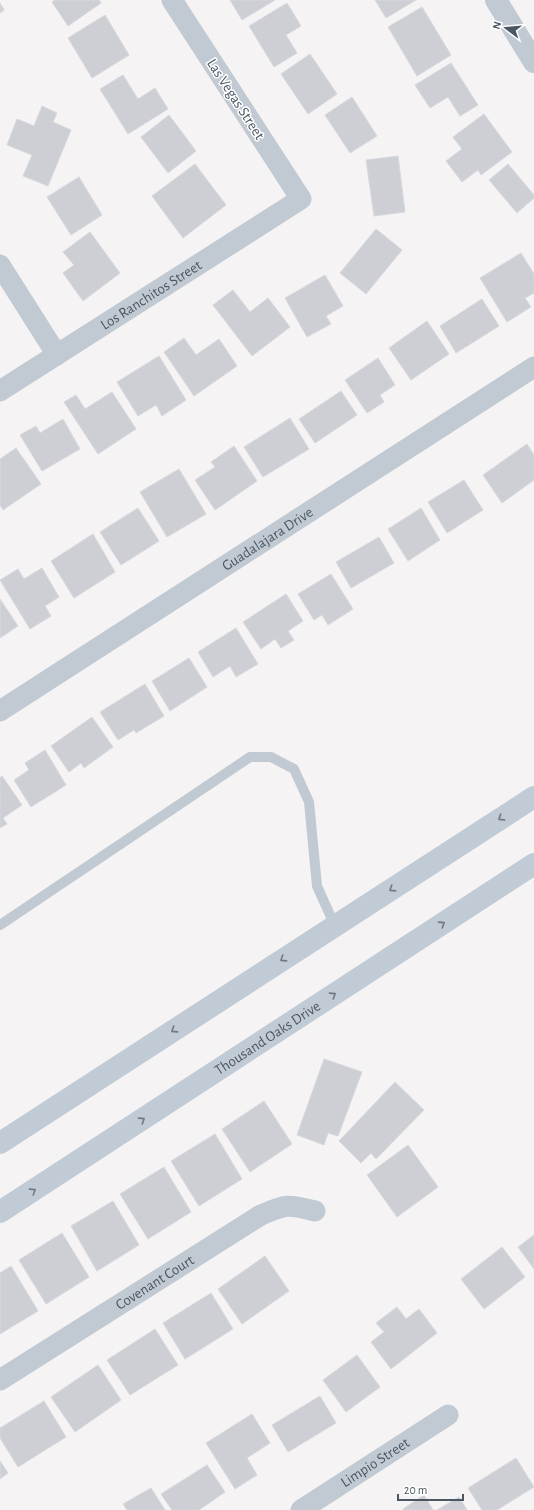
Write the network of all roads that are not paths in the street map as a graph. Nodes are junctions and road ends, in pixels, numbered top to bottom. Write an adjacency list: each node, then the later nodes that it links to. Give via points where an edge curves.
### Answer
1 (172, 0): 4 (street, Las Vegas Street)
2 (496, 0): 3 (street)
3 (534, 62)
4 (301, 199): 6 (street, Los Ranchitos Street)
5 (0, 265): 6 (street)
6 (57, 355): 8 (street, Los Ranchitos Street)
7 (534, 367): 9 (street, Guadalajara Drive)
8 (0, 391)
9 (0, 711)
10 (534, 797): 13 (main road, one-way to 13)
11 (534, 864): 16 (main road, Thousand Oaks Drive, one-way to 11)
12 (0, 925): 13 (lane, via 250,757 271,757 294,769 309,802 317,886)
13 (335, 926): 14 (main road, one-way to 14)
14 (0, 1143)
15 (314, 1211): 17 (street, Covenant Court, via 293,1205 261,1215)
16 (0, 1212)
17 (0, 1380)
18 (448, 1415): 19 (street, Limpio Street)
19 (301, 1510)

